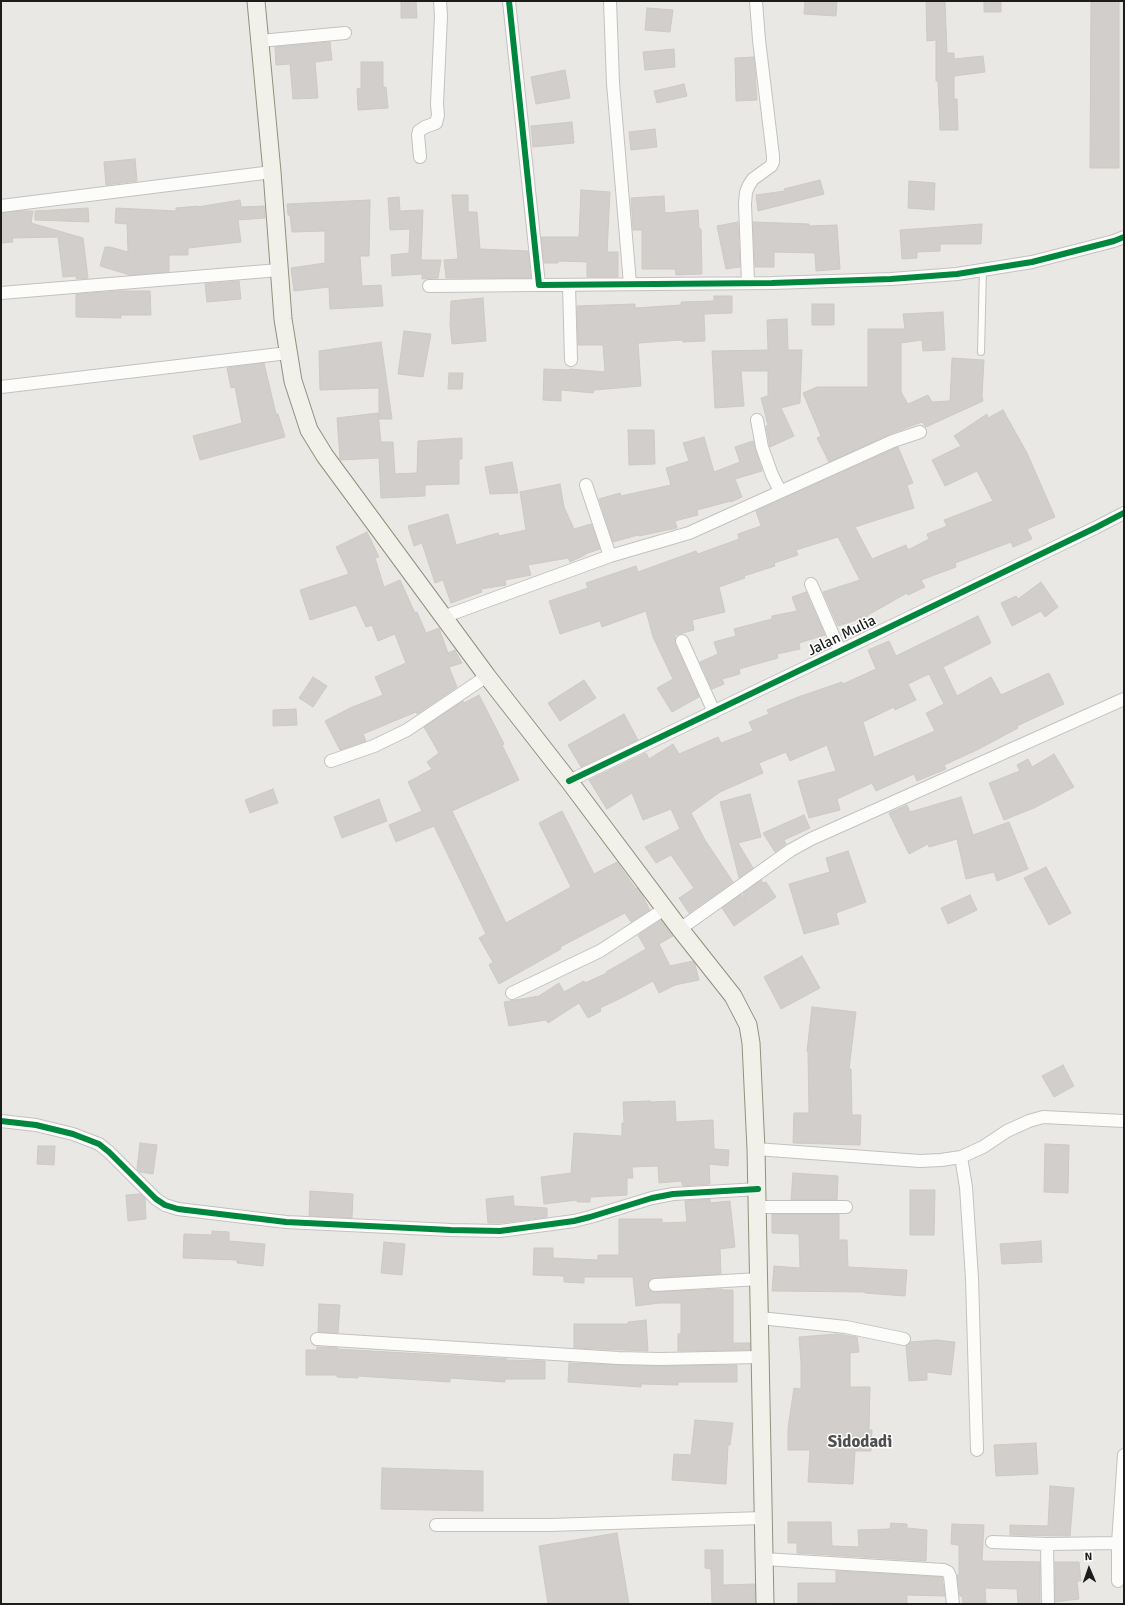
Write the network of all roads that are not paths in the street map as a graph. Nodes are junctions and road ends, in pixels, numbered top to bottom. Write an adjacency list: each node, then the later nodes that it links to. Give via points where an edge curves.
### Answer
1 (256, 1): 7 (main road)
2 (440, 1): 8 (street, via 438,115 436,123 419,131)
3 (508, 1): 16 (street)
4 (610, 1): 15 (street)
5 (756, 1): 14 (street, via 773,162 767,170 753,179 746,192)
6 (345, 33): 7 (street)
7 (260, 41): 9 (main road)
8 (420, 157)
9 (272, 172): 10 (street); 12 (main road)
10 (1, 206)
11 (1124, 238): 13 (street, via 1032,262)
12 (279, 270): 19 (street); 21 (main road)
13 (983, 270): 14 (street, via 891,279); 20 (lane)
14 (748, 282): 15 (street)
15 (630, 284): 17 (street)
16 (539, 285): 17 (street); 18 (street)
17 (569, 285): 22 (street)
18 (429, 286)
19 (1, 293)
20 (981, 352)
21 (288, 353): 23 (street); 31 (main road, via 293,381 308,430)
22 (571, 360)
23 (1, 387)
24 (757, 420): 27 (street, via 762,447)
25 (920, 432): 27 (street, via 893,441)
26 (586, 485): 29 (street)
27 (780, 492): 29 (street, via 689,533)
28 (1124, 513): 33 (street, Jalan Mulia)
29 (610, 556): 31 (street)
30 (811, 584): 33 (street)
31 (443, 617): 34 (main road)
32 (682, 640): 36 (street)
33 (840, 651): 36 (street, Jalan Mulia)
34 (487, 676): 37 (street, via 407,730 374,746); 38 (main road)
35 (1124, 699): 40 (street, via 811,839 791,850)
36 (714, 712): 38 (street, Jalan Mulia)
37 (331, 761)
38 (570, 781): 39 (main road)
39 (666, 908): 40 (main road); 41 (street, via 600,951)
40 (680, 929): 44 (main road, via 733,996 748,1024)
41 (512, 993)
42 (1, 1121): 46 (street, via 36,1125 93,1141 109,1152 156,1199 178,1209 286,1222 500,1231 585,1218 673,1194)
43 (1124, 1121): 45 (street, via 1043,1117 1007,1131 983,1147)
44 (756, 1149): 45 (street, via 920,1161); 46 (main road)
45 (961, 1157): 55 (street, via 966,1187 972,1278)
46 (758, 1189): 47 (main road)
47 (758, 1207): 48 (street); 49 (main road)
48 (846, 1207)
49 (760, 1279): 50 (street); 51 (main road)
50 (655, 1285)
51 (760, 1318): 53 (street, via 846,1327); 54 (main road)
52 (317, 1339): 54 (street, via 618,1358)
53 (904, 1339)
54 (760, 1357): 57 (main road)
55 (977, 1450)
56 (1124, 1455): 60 (street)
57 (763, 1518): 58 (street, via 550,1525); 62 (main road)
58 (436, 1525)
59 (992, 1542): 61 (street)
60 (1118, 1543): 61 (street); 63 (street)
61 (1047, 1544): 66 (street)
62 (764, 1559): 64 (main road); 65 (street, via 944,1570 950,1576)
63 (1118, 1582)
64 (765, 1604)
65 (953, 1604)
66 (1048, 1604)

